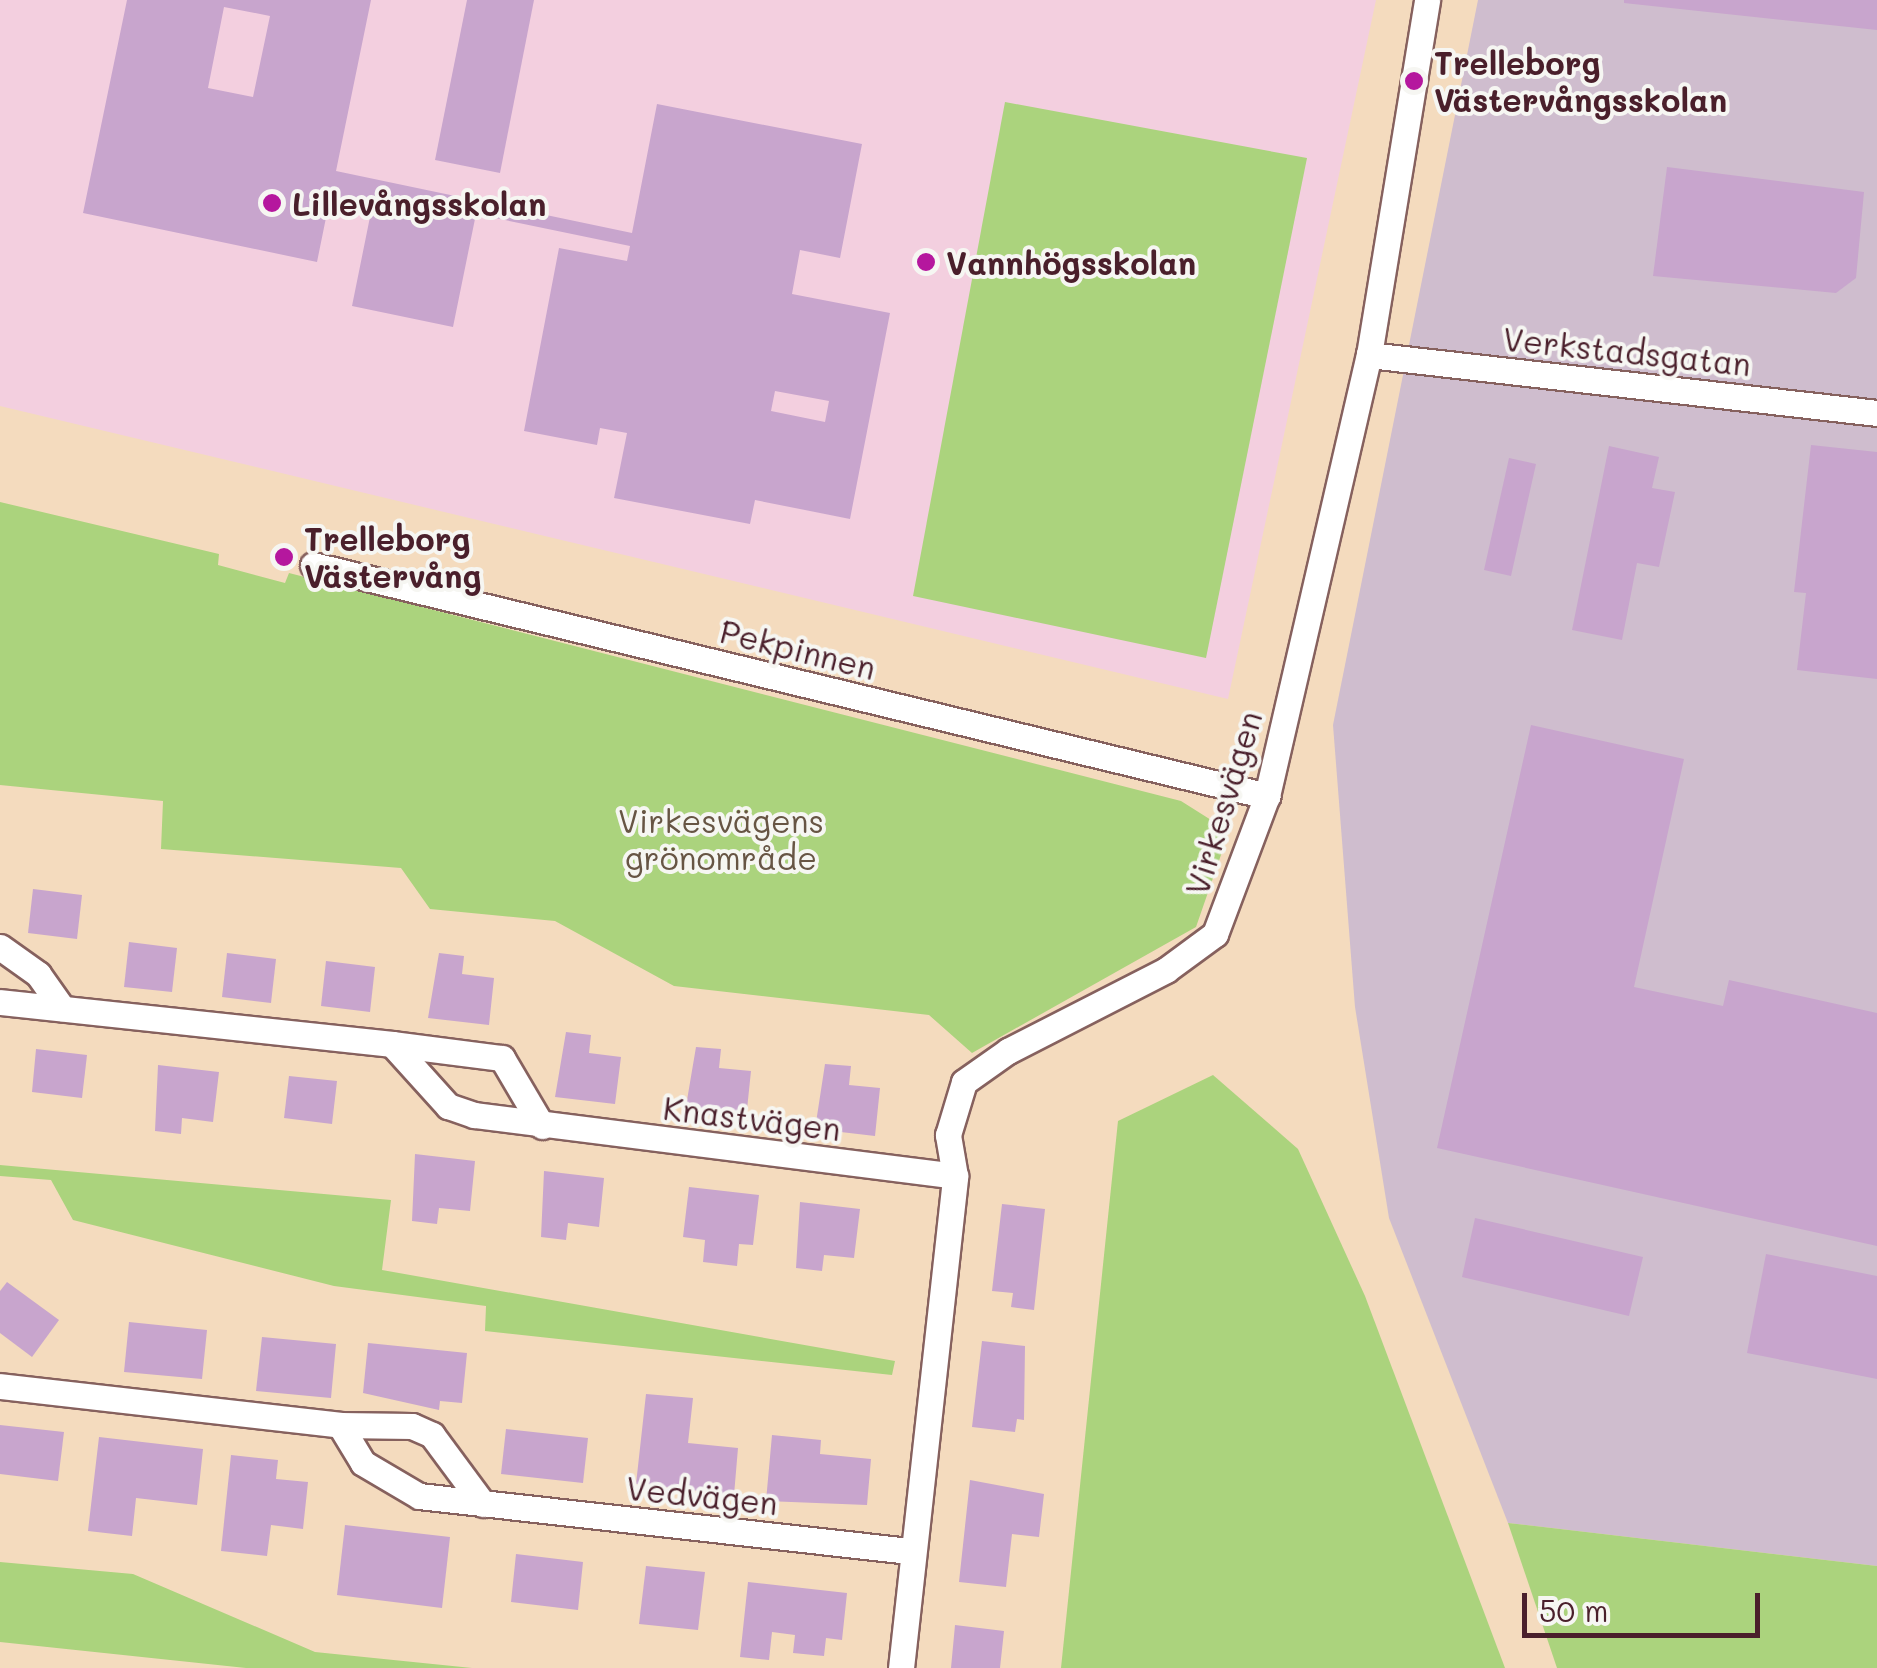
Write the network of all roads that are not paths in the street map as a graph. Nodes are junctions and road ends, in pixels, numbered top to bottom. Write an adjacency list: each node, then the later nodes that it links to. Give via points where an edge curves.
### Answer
1 (1427, 0): 2 (street, Virkesvägen)
2 (1369, 355): 3 (street, Verkstadsgatan); 5 (street, Virkesvägen)
3 (1877, 412)
4 (313, 565): 5 (street, Pekpinnen)
5 (1267, 796): 11 (street, Virkesvägen, via 1215,934 1166,970 1008,1051 964,1082 948,1136)
6 (0, 946): 8 (street, via 38,974)
7 (0, 1002): 8 (street)
8 (62, 1008): 9 (street)
9 (392, 1044): 10 (street, Knastvägen, via 448,1106); 10 (street, via 502,1058)
10 (542, 1126): 11 (street, Knastvägen)
11 (955, 1176): 15 (street, Virkesvägen)
12 (0, 1386): 13 (street)
13 (340, 1426): 14 (street, Vedvägen, via 362,1463 395,1486); 14 (street, via 412,1426 432,1435)
14 (483, 1504): 15 (street, Vedvägen)
15 (914, 1551): 16 (street, Virkesvägen)
16 (902, 1668)

